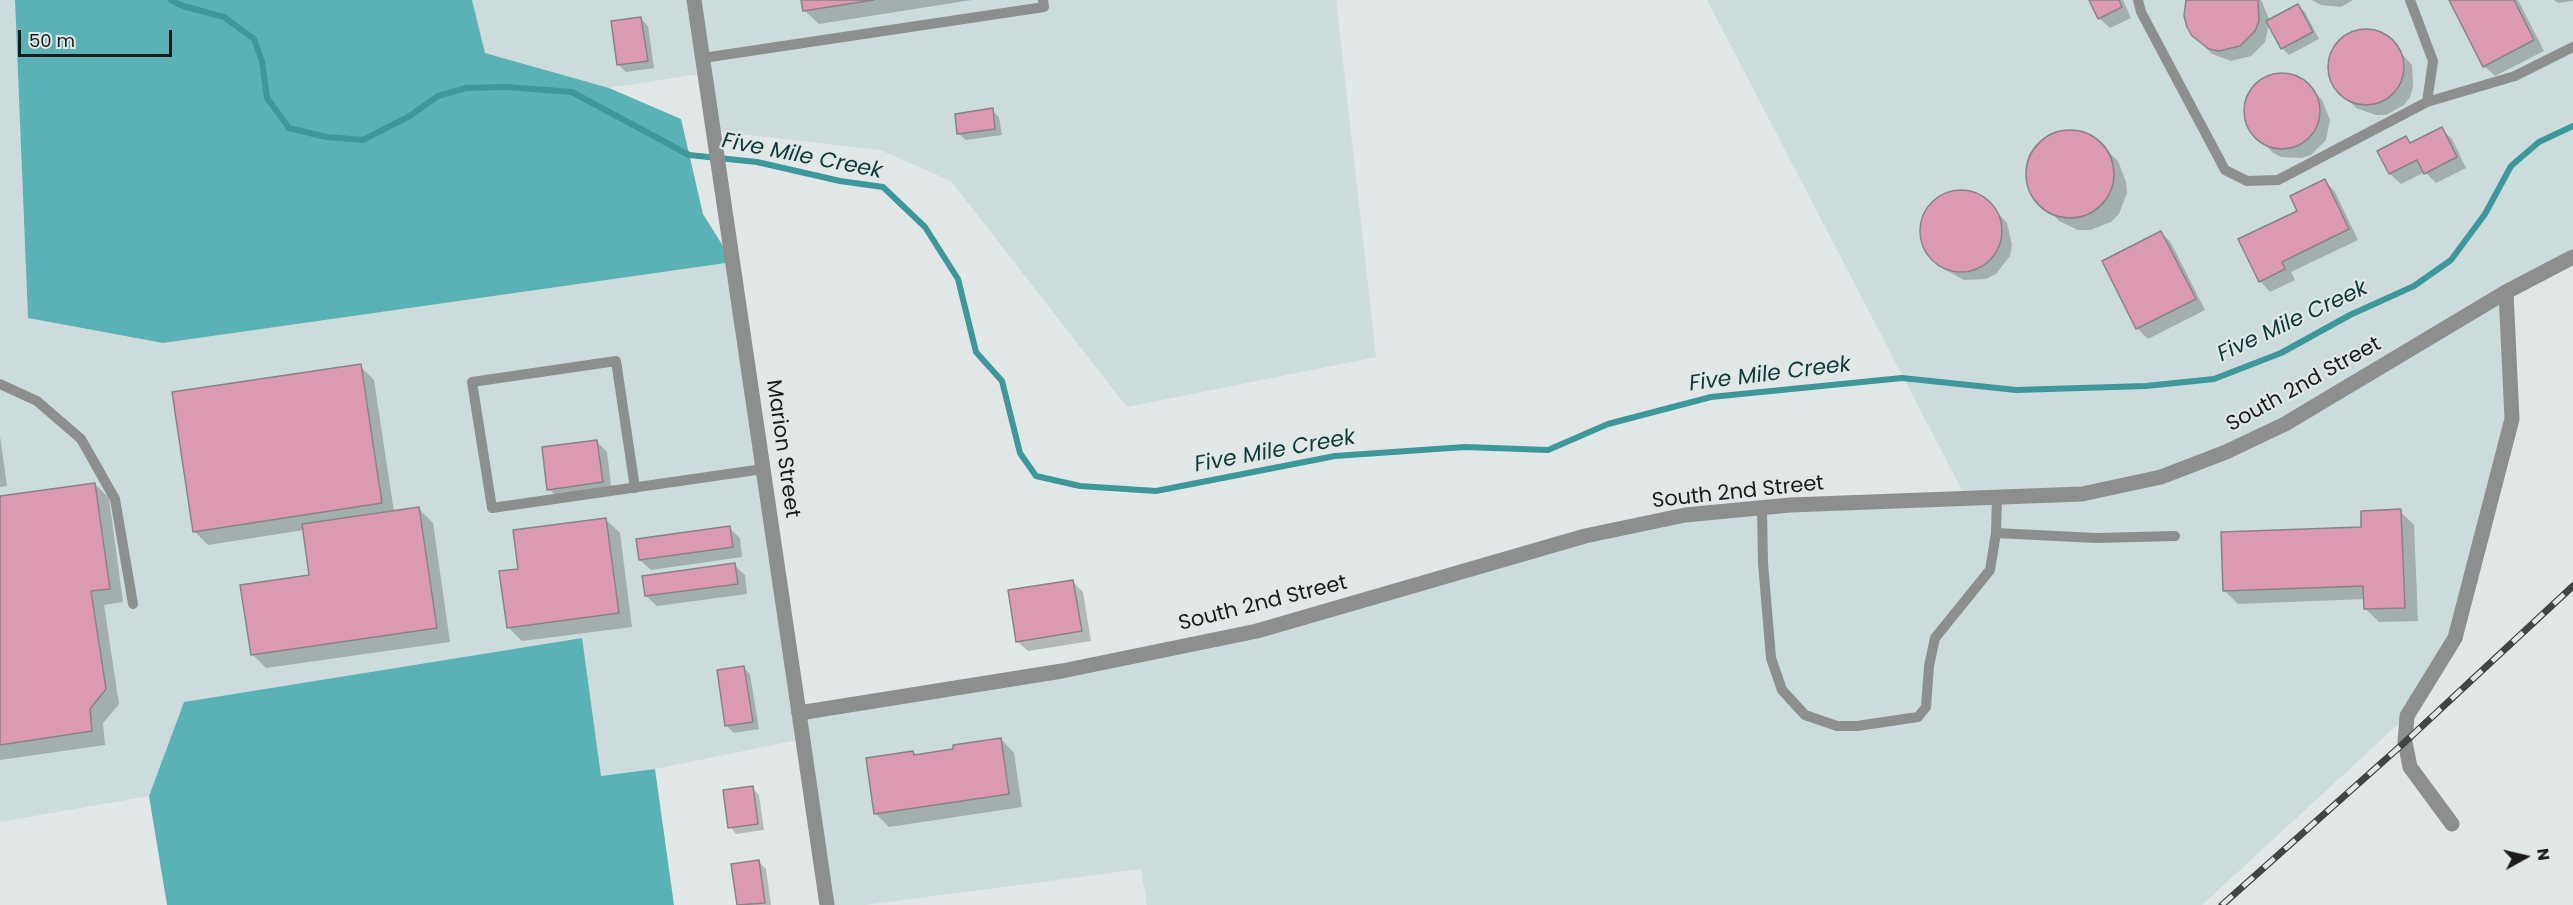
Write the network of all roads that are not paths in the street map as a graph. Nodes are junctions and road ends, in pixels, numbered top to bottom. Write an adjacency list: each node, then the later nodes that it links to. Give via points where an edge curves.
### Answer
1 (694, 0): 6 (street, Marion Street)
2 (1043, 0): 6 (lane, via 1044,7)
3 (2138, 0): 7 (lane, via 2225,170 2247,181 2278,180)
4 (2410, 0): 7 (lane, via 2433,61)
5 (2573, 47): 7 (lane, via 2515,76)
6 (703, 58): 11 (street, Marion Street)
7 (2427, 102)
8 (2573, 257): 9 (street, South 2nd Street)
9 (2506, 292): 13 (street, South 2nd Street, via 2285,424 2226,452 2161,477 2082,494); 19 (street, via 2512,419 2455,638 2407,716 2405,742 2410,767)
10 (0, 384): 17 (lane, via 37,401 81,439 115,499)
11 (763, 469): 12 (lane); 18 (street, Marion Street)
12 (635, 488): 12 (lane, via 492,508 472,382 616,362)
13 (1997, 497): 14 (street, South 2nd Street); 15 (lane)
14 (1762, 508): 15 (lane, via 1771,658 1782,690 1805,715 1837,726 1918,717 1926,707 1935,638 1990,570); 18 (street, South 2nd Street, via 1685,515 1585,536 1257,631 1062,670)
15 (1996, 533): 16 (lane, via 2096,538)
16 (2175, 536)
17 (133, 604)
18 (799, 713): 20 (street, Marion Street)
19 (2451, 824)
20 (827, 905)

